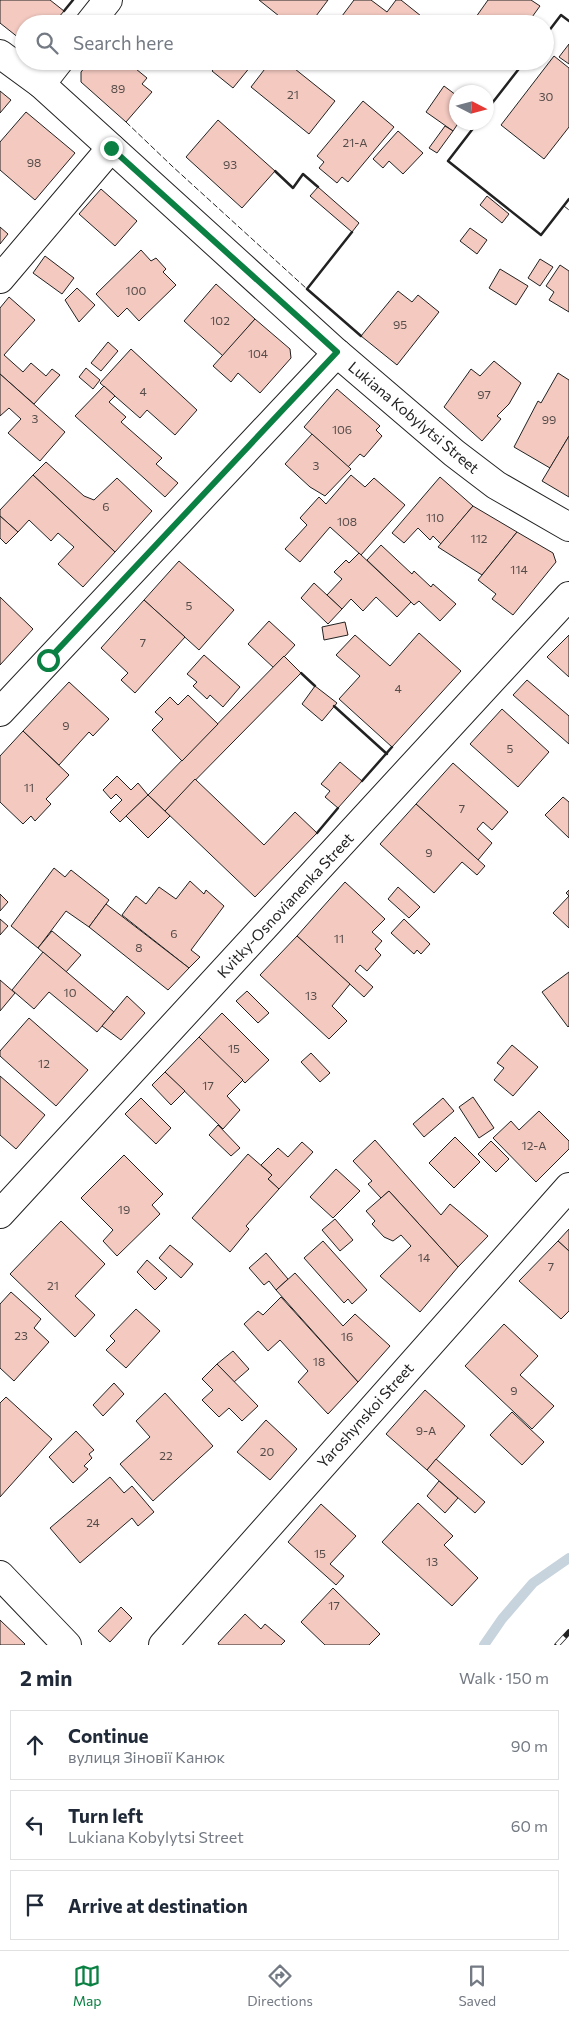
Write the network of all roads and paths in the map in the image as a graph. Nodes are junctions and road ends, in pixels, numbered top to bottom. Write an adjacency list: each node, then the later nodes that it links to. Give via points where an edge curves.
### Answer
1 (108, 0): 2 (street)
2 (96, 15)
3 (0, 54): 4 (street, Lukiana Kobylytsi Street)
4 (15, 65)
5 (22, 70): 7 (street, Lukiana Kobylytsi Street)
6 (52, 70): 7 (street)
7 (41, 84): 8 (street, Lukiana Kobylytsi Street)
8 (111, 148): 9 (street); 10 (street, Lukiana Kobylytsi Street)
9 (0, 278)
10 (337, 352): 11 (street, Lukiana Kobylytsi Street, via 496,485); 13 (street)
11 (569, 527)
12 (569, 596): 15 (street, Kvitky-Osnovianenka Street)
13 (0, 712)
14 (569, 1187): 18 (street, Yaroshynskoi Street)
15 (0, 1214)
16 (0, 1574): 17 (street)
17 (67, 1645)
18 (163, 1645)

